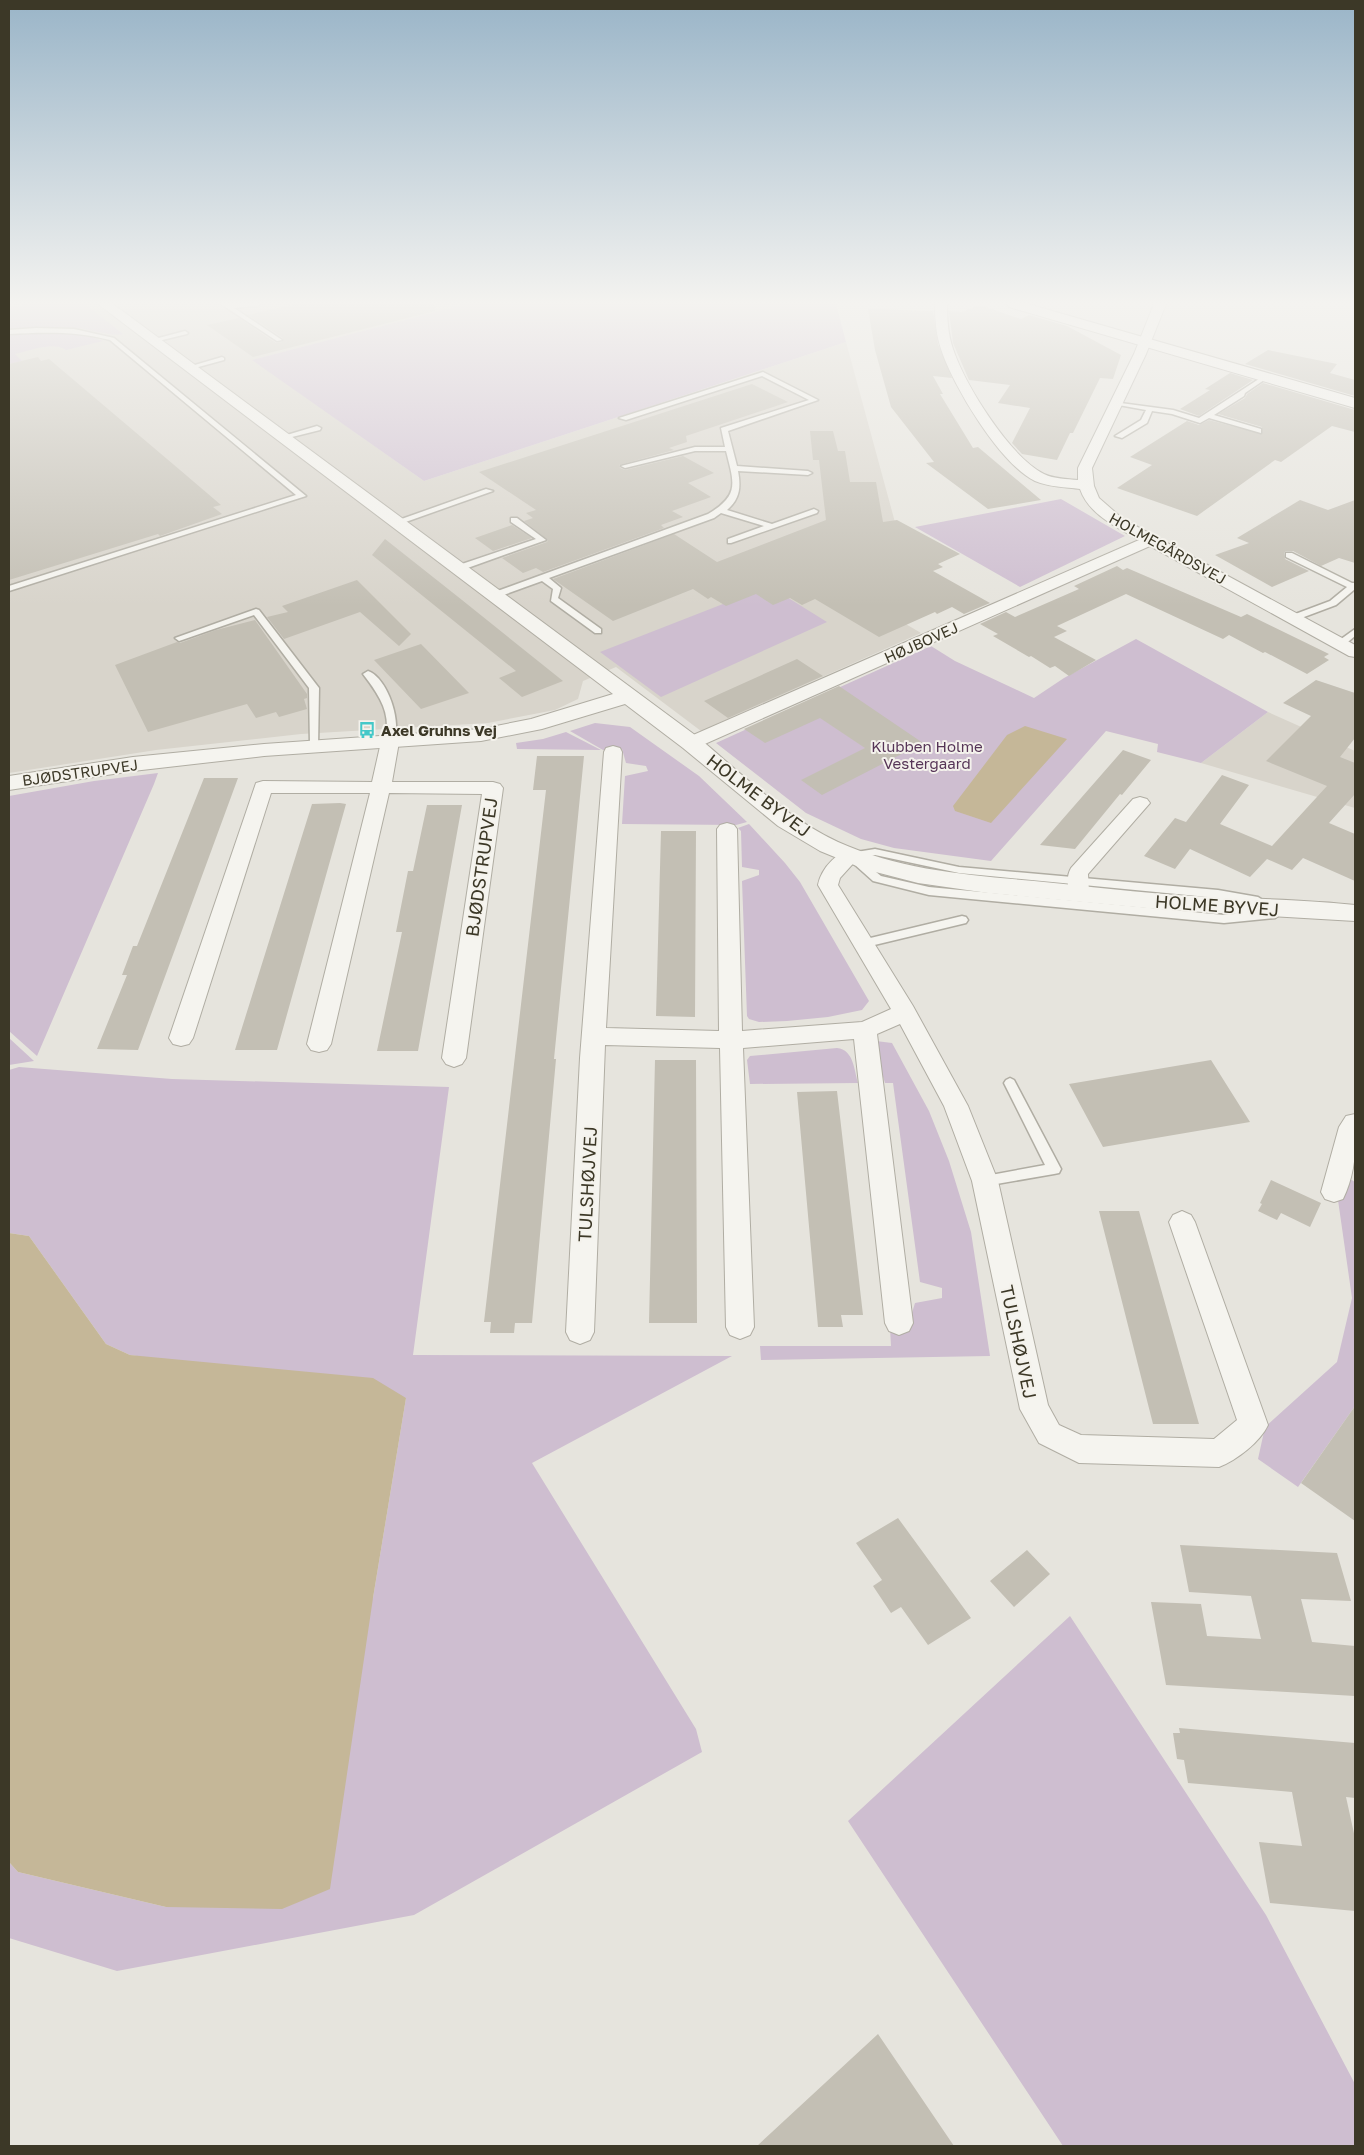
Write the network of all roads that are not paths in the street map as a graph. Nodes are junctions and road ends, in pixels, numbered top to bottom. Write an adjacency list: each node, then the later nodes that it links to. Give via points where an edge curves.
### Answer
1 (191, 405): 33 (lane, via 302,496)
2 (241, 405): 15 (street)
3 (666, 405): 11 (lane)
4 (801, 405): 16 (lane, via 724,430)
5 (975, 405): 20 (street, via 997,436 1029,471 1056,481)
6 (1114, 405): 20 (street, via 1084,468)
7 (1126, 405): 9 (lane)
8 (1227, 405): 10 (lane)
9 (1150, 408): 10 (lane, via 1200,421); 14 (lane, via 1144,421)
10 (1209, 416): 13 (lane)
11 (623, 418)
12 (317, 428): 15 (lane)
13 (1258, 431)
14 (1119, 436)
15 (284, 437): 25 (street)
16 (728, 449): 17 (lane, via 696,449); 18 (lane)
17 (625, 466)
18 (732, 468): 19 (lane); 22 (lane, via 737,488 734,498)
19 (808, 473)
20 (1084, 485): 27 (street, HOLMEGÅRDSVEJ, via 1102,511)
21 (489, 491): 25 (lane)
22 (720, 510): 26 (lane); 31 (lane)
23 (814, 511): 26 (lane)
24 (514, 520): 30 (lane, via 542,540)
25 (398, 522): 30 (street)
26 (771, 526): 28 (lane)
27 (1151, 540): 35 (street, HOLMEGÅRDSVEJ); 44 (street, HØJBOVEJ)
28 (731, 541)
29 (1289, 555): 32 (lane)
30 (460, 568): 34 (street)
31 (543, 578): 34 (lane); 36 (lane, via 557,588 554,599)
32 (1354, 586): 35 (lane, via 1333,603)
33 (9, 589)
34 (495, 595): 42 (street)
35 (1294, 618): 39 (street, HOLMEGÅRDSVEJ)
36 (598, 631)
37 (1355, 632): 39 (lane)
38 (179, 638): 45 (lane, via 256,612 314,688)
39 (1340, 644): 40 (street, HOLMEGÅRDSVEJ)
40 (1355, 652)
41 (368, 674): 43 (lane, via 380,688 393,719)
42 (629, 696): 43 (street, BJØDSTRUPVEJ, via 557,720 513,730); 44 (street, HOLME BYVEJ)
43 (390, 742): 45 (street, BJØDSTRUPVEJ); 48 (street)
44 (691, 743): 51 (street, HOLME BYVEJ, via 774,811 816,839)
45 (315, 746): 47 (street, BJØDSTRUPVEJ, via 133,764)
46 (612, 752): 59 (street, TULSHØJVEJ)
47 (9, 783)
48 (381, 787): 60 (street, BJØDSTRUPVEJ, via 263,787); 62 (street); 63 (street, BJØDSTRUPVEJ, via 493,788)
49 (1140, 803): 52 (street, via 1078,873)
50 (727, 829): 61 (street)
51 (850, 856): 52 (street, HOLME BYVEJ, via 934,879); 53 (lane, via 876,879 929,892 1224,919); 56 (street, TULSHØJVEJ, via 830,876 828,885)
52 (1079, 888): 53 (street, HOLME BYVEJ, via 1184,904)
53 (1307, 910): 54 (street, HOLME BYVEJ)
54 (1355, 913)
55 (962, 920): 56 (lane)
56 (862, 944): 57 (street, TULSHØJVEJ)
57 (906, 1012): 58 (street); 66 (street, TULSHØJVEJ, via 956,1106)
58 (864, 1030): 61 (street); 69 (street)
59 (594, 1036): 61 (street); 71 (street, TULSHØJVEJ)
60 (181, 1038)
61 (731, 1040): 70 (street)
62 (319, 1044)
63 (454, 1058)
64 (1010, 1083): 66 (lane, via 1054,1169)
65 (1355, 1122): 67 (street)
66 (985, 1182): 68 (street, TULSHØJVEJ, via 1034,1409 1049,1434 1079,1449 1219,1453 1253,1425)
67 (1334, 1192)
68 (1182, 1222)
69 (899, 1323)
70 (740, 1327)
71 (580, 1332)

